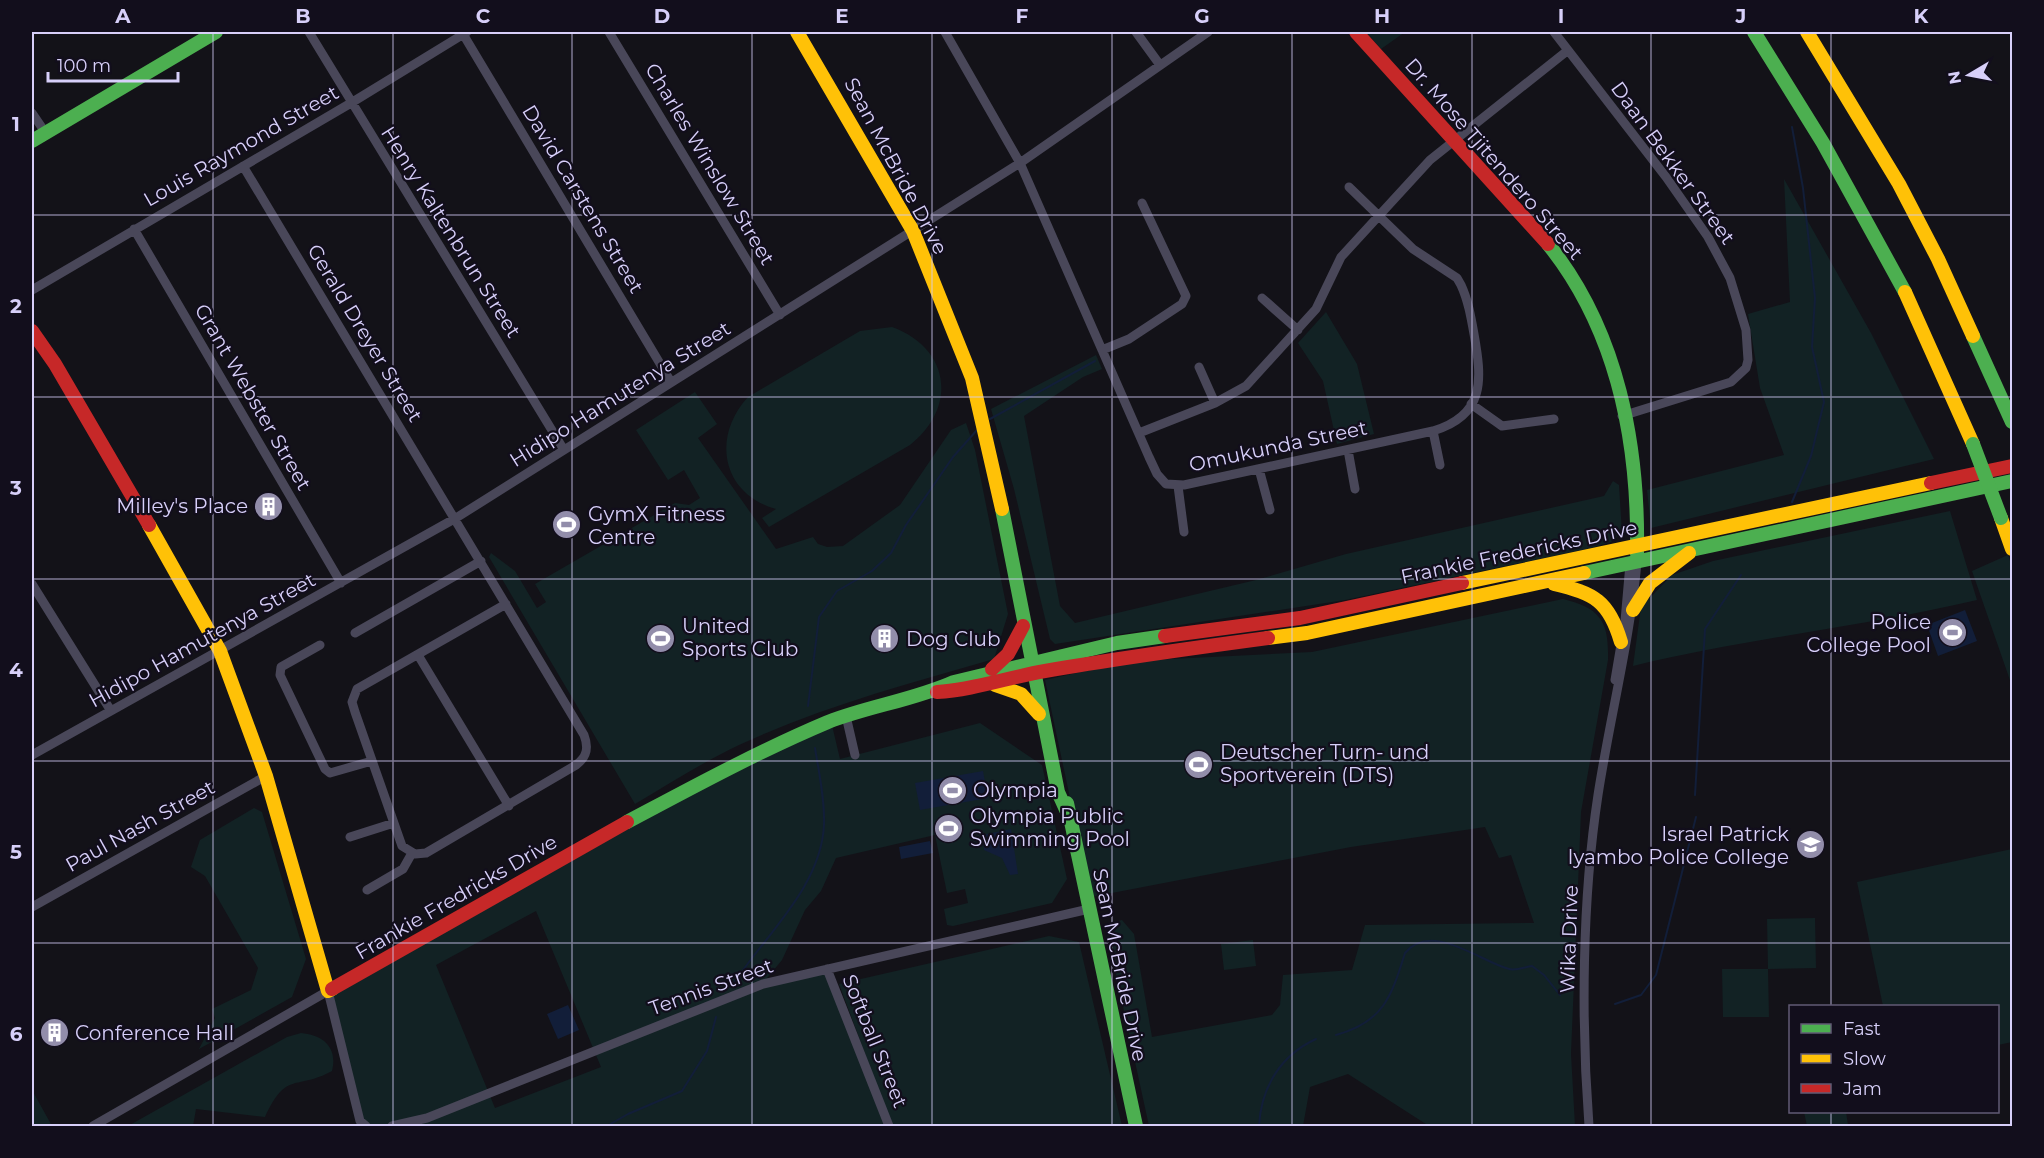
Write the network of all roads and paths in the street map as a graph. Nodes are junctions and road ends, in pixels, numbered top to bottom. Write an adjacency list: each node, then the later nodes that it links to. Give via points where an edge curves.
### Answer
1 (216, 32): 17 (main road)
2 (309, 32): 15 (street, Henry Kaltenbrun Street)
3 (609, 32): 29 (street, Charles Winslow Street)
4 (797, 32): 26 (main road, Sean McBride Drive)
5 (945, 32): 20 (street, Omukunda Street)
6 (1136, 32): 14 (street)
7 (1208, 32): 14 (street, Hidipo Hamutenya Street)
8 (1356, 32): 19 (main road, Dr. Mose Tjitendero Street)
9 (1554, 32): 13 (street, Daan Bekker Street)
10 (1754, 32): 55 (main road, bridge, via 1823,143 1907,295 1973,444)
11 (1808, 32): 39 (main road, via 1899,183)
12 (465, 33): 15 (street, Louis Raymond Street); 34 (street, David Carstens Street)
13 (1567, 51): 19 (street); 37 (street, Daan Bekker Street, via 1708,237 1730,278 1746,330 1746,368 1731,381)
14 (1160, 65): 20 (street, Hidipo Hamutenya Street)
15 (351, 103): 21 (street, Louis Raymond Street); 42 (street, Henry Kaltenbrun Street)
16 (32, 112): 17 (street)
17 (45, 132): 18 (main road)
18 (32, 141)
19 (1451, 141): 24 (street); 37 (main road, Dr. Mose Tjitendero Street, via 1569,271 1600,329)
20 (1020, 163): 26 (street, Hidipo Hamutenya Street); 32 (street, Omukunda Street)
21 (243, 165): 25 (street, Louis Raymond Street); 51 (street, Gerald Dreyer Street)
22 (1349, 188): 24 (street, Omukunda Street)
23 (1142, 203): 32 (street, via 1186,296 1182,304 1128,339)
24 (1380, 216): 30 (street, via 1341,257 1316,309); 36 (street, Omukunda Street, via 1413,249 1457,278 1461,285 1480,368 1479,388)
25 (134, 229): 27 (street, Louis Raymond Street); 61 (street, Grant Webster Street)
26 (912, 231): 29 (street, Hidipo Hamutenya Street); 52 (main road, Sean McBride Drive, via 972,378)
27 (32, 290)
28 (1262, 298): 30 (street)
29 (780, 315): 34 (street, Hidipo Hamutenya Street)
30 (1298, 330): 35 (street, via 1246,387)
31 (32, 331): 68 (main road, via 55,364)
32 (1102, 350): 41 (street, Omukunda Street)
33 (1198, 367): 35 (street)
34 (671, 382): 42 (street, Hidipo Hamutenya Street)
35 (1215, 404): 41 (street)
36 (1471, 404): 38 (street, via 1507,427); 40 (street, Omukunda Street, via 1455,423)
37 (1623, 416): 54 (main road, Dr. Mose Tjitendero Street)
38 (1554, 419)
39 (2013, 422)
40 (1433, 431): 43 (street, Omukunda Street); 44 (street)
41 (1139, 433): 48 (street, Omukunda Street, via 1159,478)
42 (564, 450): 51 (street, Hidipo Hamutenya Street)
43 (1348, 450): 46 (street, Omukunda Street); 49 (street)
44 (1440, 465)
45 (2013, 466): 54 (main road, Frankie Fredericks Drive)
46 (1260, 470): 48 (street, Omukunda Street); 50 (street)
47 (2013, 482): 56 (main road, Frankie Fredericks Drive)
48 (1178, 486): 53 (street)
49 (1355, 489)
50 (1270, 510)
51 (456, 518): 57 (street, Gerald Dreyer Street); 61 (street, Hidipo Hamutenya Street)
52 (1007, 532): 64 (main road, Sean McBride Drive); 70 (main road, Sean McBride Drive, via 1015,549)
53 (1184, 532)
54 (1634, 548): 58 (main road, Dr. Mose Tjitendero Street); 70 (main road, Frankie Fredericks Drive, via 1300,618 1131,641)
55 (2013, 549)
56 (1693, 550): 58 (main road, Frankie Fredericks Drive); 63 (main road, via 1650,583)
57 (481, 561): 62 (street, Gerald Dreyer Street); 65 (street)
58 (1633, 563): 59 (main road, Frankie Fredericks Drive); 63 (street, Wika Drive); 66 (street, Wika Drive)
59 (1549, 582): 66 (main road, via 1597,597 1612,614); 70 (main road, Frankie Fredericks Drive, via 1307,633)
60 (32, 584): 72 (street)
61 (341, 584): 68 (street, Hidipo Hamutenya Street)
62 (506, 603): 69 (street); 80 (street, Gerald Dreyer Street, via 587,744 583,760)
63 (1633, 610): 75 (street, Wika Drive)
64 (1023, 626): 70 (main road, Sean McBride Drive); 71 (main road, via 1008,654)
65 (355, 633)
66 (1621, 642): 75 (street, Wika Drive)
67 (320, 645): 78 (street, via 281,667 280,675 325,769 338,773)
68 (220, 651): 72 (street, Hidipo Hamutenya Street); 79 (main road)
69 (418, 656): 78 (street, via 357,689 354,695 355,712); 80 (street)
70 (1036, 667): 71 (main road, Frankie Fredricks Drive); 74 (main road, Sean McBride Drive); 81 (main road, Sean McBride Drive)
71 (985, 679): 73 (main road, Frankie Fredricks Drive, via 954,682); 74 (main road, via 1023,695)
72 (111, 711): 76 (street, Hidipo Hamutenya Street)
73 (846, 716): 77 (street); 89 (main road, Frankie Fredricks Drive, via 759,752 694,785)
74 (1043, 721): 81 (main road, Sean McBride Drive, via 1058,792)
75 (1605, 754): 95 (street, Wika Drive, via 1590,859 1584,1033)
76 (32, 755)
77 (855, 755)
78 (372, 761): 82 (street)
79 (266, 776): 86 (street, Paul Nash Street); 89 (main road)
80 (508, 806): 84 (street, Gerald Dreyer Street, via 426,853)
81 (1067, 812): 87 (main road, Sean McBride Drive)
82 (394, 823): 83 (street); 84 (street, via 402,846)
83 (350, 837)
84 (412, 853): 85 (street, via 403,869)
85 (367, 890)
86 (32, 907)
87 (1089, 909): 88 (street, Tennis Street); 94 (main road, Sean McBride Drive)
88 (827, 969): 92 (street, Tennis Street, via 744,990 426,1118); 93 (street, Softball Street)
89 (328, 991): 90 (street); 91 (street, Frankie Fredricks Drive)
90 (362, 1125)
91 (93, 1126)
92 (392, 1126)
93 (889, 1126)
94 (1136, 1126)
95 (1588, 1126)

